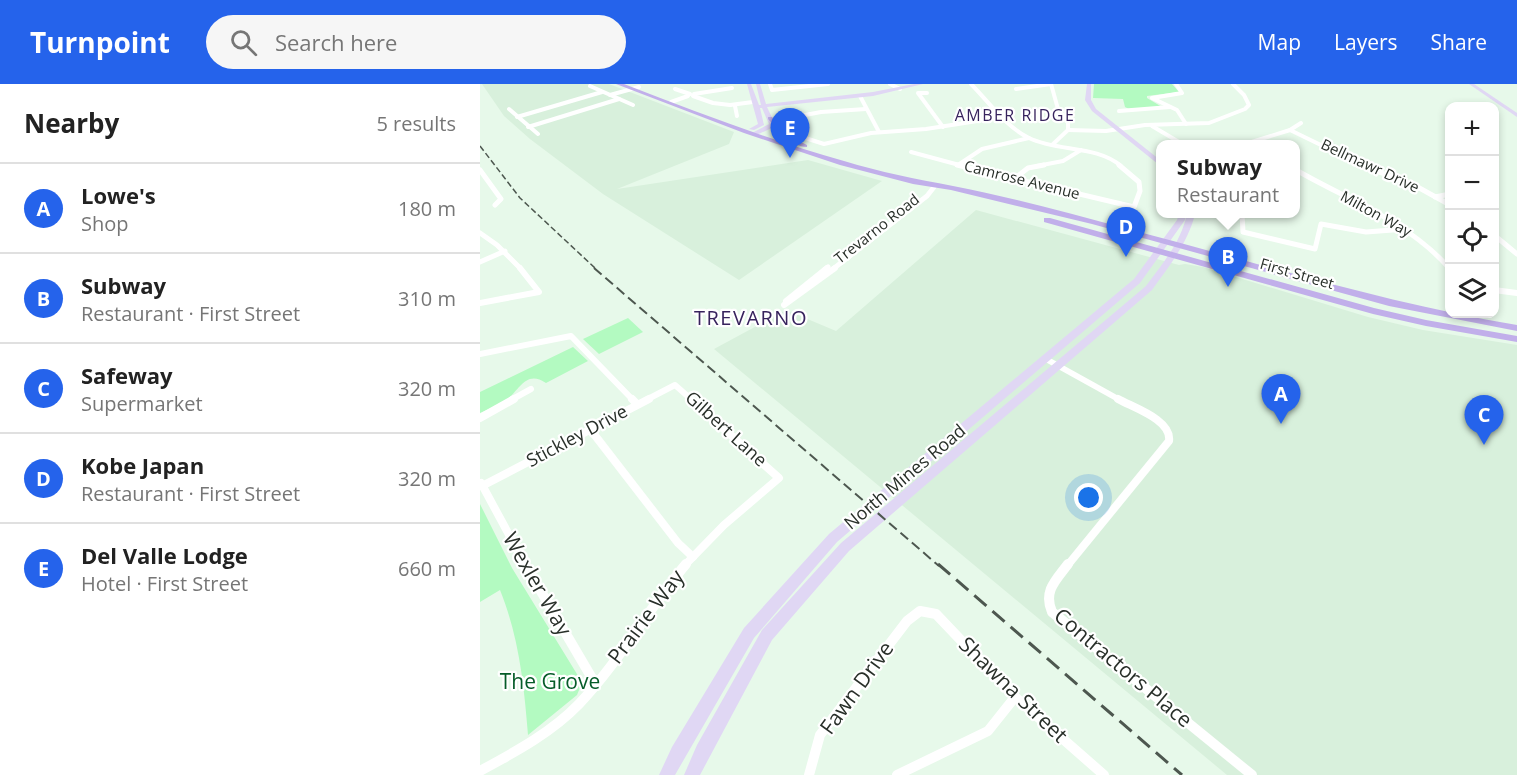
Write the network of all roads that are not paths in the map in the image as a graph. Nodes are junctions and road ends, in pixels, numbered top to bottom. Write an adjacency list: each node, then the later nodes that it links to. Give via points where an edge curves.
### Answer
1 (620, 84): 16 (main road, First Street)
2 (707, 84): 22 (street)
3 (749, 84): 31 (main road)
4 (758, 84): 32 (main road)
5 (770, 84): 6 (street, via 772,90)
6 (828, 84)
7 (890, 84): 19 (street)
8 (921, 84): 19 (main road)
9 (970, 84): 40 (street)
10 (1051, 84): 20 (street); 47 (street)
11 (1089, 84): 49 (main road, via 1090,105)
12 (1176, 84): 33 (street, via 1182,93 1152,98)
13 (1233, 84): 43 (street, via 1248,100 1245,109 1215,122)
14 (1471, 84): 38 (main road)
15 (590, 86): 21 (street)
16 (634, 86): 24 (street); 28 (main road, First Street)
17 (732, 86): 22 (street); 30 (street)
18 (675, 89): 25 (street)
19 (900, 89): 26 (main road)
20 (1016, 89)
21 (602, 92): 24 (street); 39 (street)
22 (708, 92): 25 (street)
23 (927, 93): 46 (street, via 918,93)
24 (610, 95): 27 (street)
25 (691, 95): 28 (street); 30 (street)
26 (860, 96): 32 (main road); 35 (street)
27 (619, 99): 29 (street); 45 (street)
28 (671, 102): 50 (main road, First Street)
29 (633, 105)
30 (734, 105): 31 (street); 37 (street)
31 (754, 105): 32 (main road); 50 (main road, via 762,124)
32 (764, 106): 41 (main road)
33 (1172, 107): 36 (street); 43 (street)
34 (509, 109): 39 (street)
35 (866, 109): 51 (street); 51 (street, via 784,119 815,143)
36 (1119, 111)
37 (737, 116)
38 (1517, 116)
39 (517, 117): 45 (street)
40 (1003, 117): 46 (street); 53 (street)
41 (770, 118): 50 (main road, via 770,127); 60 (main road, via 798,144)
42 (1301, 123): 48 (street)
43 (1186, 124): 44 (street)
44 (1152, 126): 49 (street); 54 (street)
45 (528, 127): 52 (street)
46 (943, 127): 51 (street)
47 (1068, 130): 49 (street, via 1090,135); 56 (street)
48 (1290, 130): 55 (street); 67 (street, Bellmawr Drive)
49 (1120, 131): 59 (main road)
50 (751, 132): 60 (main road, First Street)
51 (879, 132)
52 (538, 134)
53 (1029, 138): 56 (street); 61 (street, via 982,149)
54 (1177, 140)
55 (1264, 140)
56 (1052, 145): 57 (street)
57 (1082, 150): 64 (street, via 1063,161 1028,168); 64 (street, Camrose Avenue, via 1110,157 1138,182 1140,191 1134,207)
58 (911, 152): 61 (street, Camrose Avenue)
59 (1156, 159)
60 (842, 163): 65 (main road, First Street)
61 (958, 165): 64 (street, Camrose Avenue)
62 (480, 170): 69 (street, via 501,199)
63 (1300, 172): 73 (street, Milton Way)
64 (1014, 179)
65 (934, 186): 65 (street, Trevarno Road, via 802,287 784,305 927,196); 76 (main road, First Street); 78 (main road, First Street, via 945,193)
66 (1445, 195): 67 (street)
67 (1435, 197): 68 (street, Bellmawr Drive)
68 (1445, 203)
69 (495, 205)
70 (1180, 218): 76 (main road, North Mines Road)
71 (1190, 218): 77 (main road, North Mines Road)
72 (1242, 218): 73 (street, via 1243,232 1315,249 1321,224 1366,232)
73 (1406, 229): 82 (street, Milton Way, via 1434,250)
74 (480, 233): 79 (street)
75 (1499, 239): 80 (street)
76 (1166, 242): 77 (main road, First Street); 78 (main road, North Mines Road)
77 (1175, 249): 78 (main road, First Street); 86 (main road, First Street, via 1375,301); 87 (main road, First Street, via 1373,311); 90 (main road, North Mines Road, via 1149,288)
78 (1159, 250): 89 (main road, North Mines Road, via 1137,281)
79 (506, 252): 81 (street); 85 (street, via 539,292)
80 (1517, 254)
81 (480, 262)
82 (1445, 264)
83 (1499, 291): 84 (street)
84 (1517, 293)
85 (480, 303)
86 (1517, 328)
87 (1517, 339)
88 (480, 354): 93 (street, via 571,336)
89 (1046, 359): 90 (street); 103 (main road, North Mines Road, via 833,538 749,633)
90 (1059, 366): 104 (main road, North Mines Road, via 846,547 767,635); 108 (street, Contractors Place, via 1165,425 1170,434 1169,441 1050,587 1047,601 1052,612)
91 (672, 386): 93 (street, Stickley Drive); 96 (street, Gilbert Lane, via 678,386)
92 (531, 389): 94 (street)
93 (637, 404): 95 (street, Stickley Drive)
94 (480, 418)
95 (590, 429): 97 (street, Stickley Drive); 98 (street)
96 (779, 478): 98 (street, Prairie Way)
97 (481, 484): 100 (street, Wexler Way, via 544,600)
98 (693, 557): 100 (street, Prairie Way)
99 (920, 611): 101 (street, Shawna Street, via 936,614); 105 (street, Fawn Drive, via 907,621 820,735)
100 (596, 684): 102 (street, Prairie Way, via 562,719 524,747)
101 (1016, 697): 106 (street, via 988,731); 107 (street, Shawna Street)
102 (480, 771)
103 (668, 775)
104 (692, 775)
105 (809, 775)
106 (897, 775)
107 (1104, 775)
108 (1252, 775)

